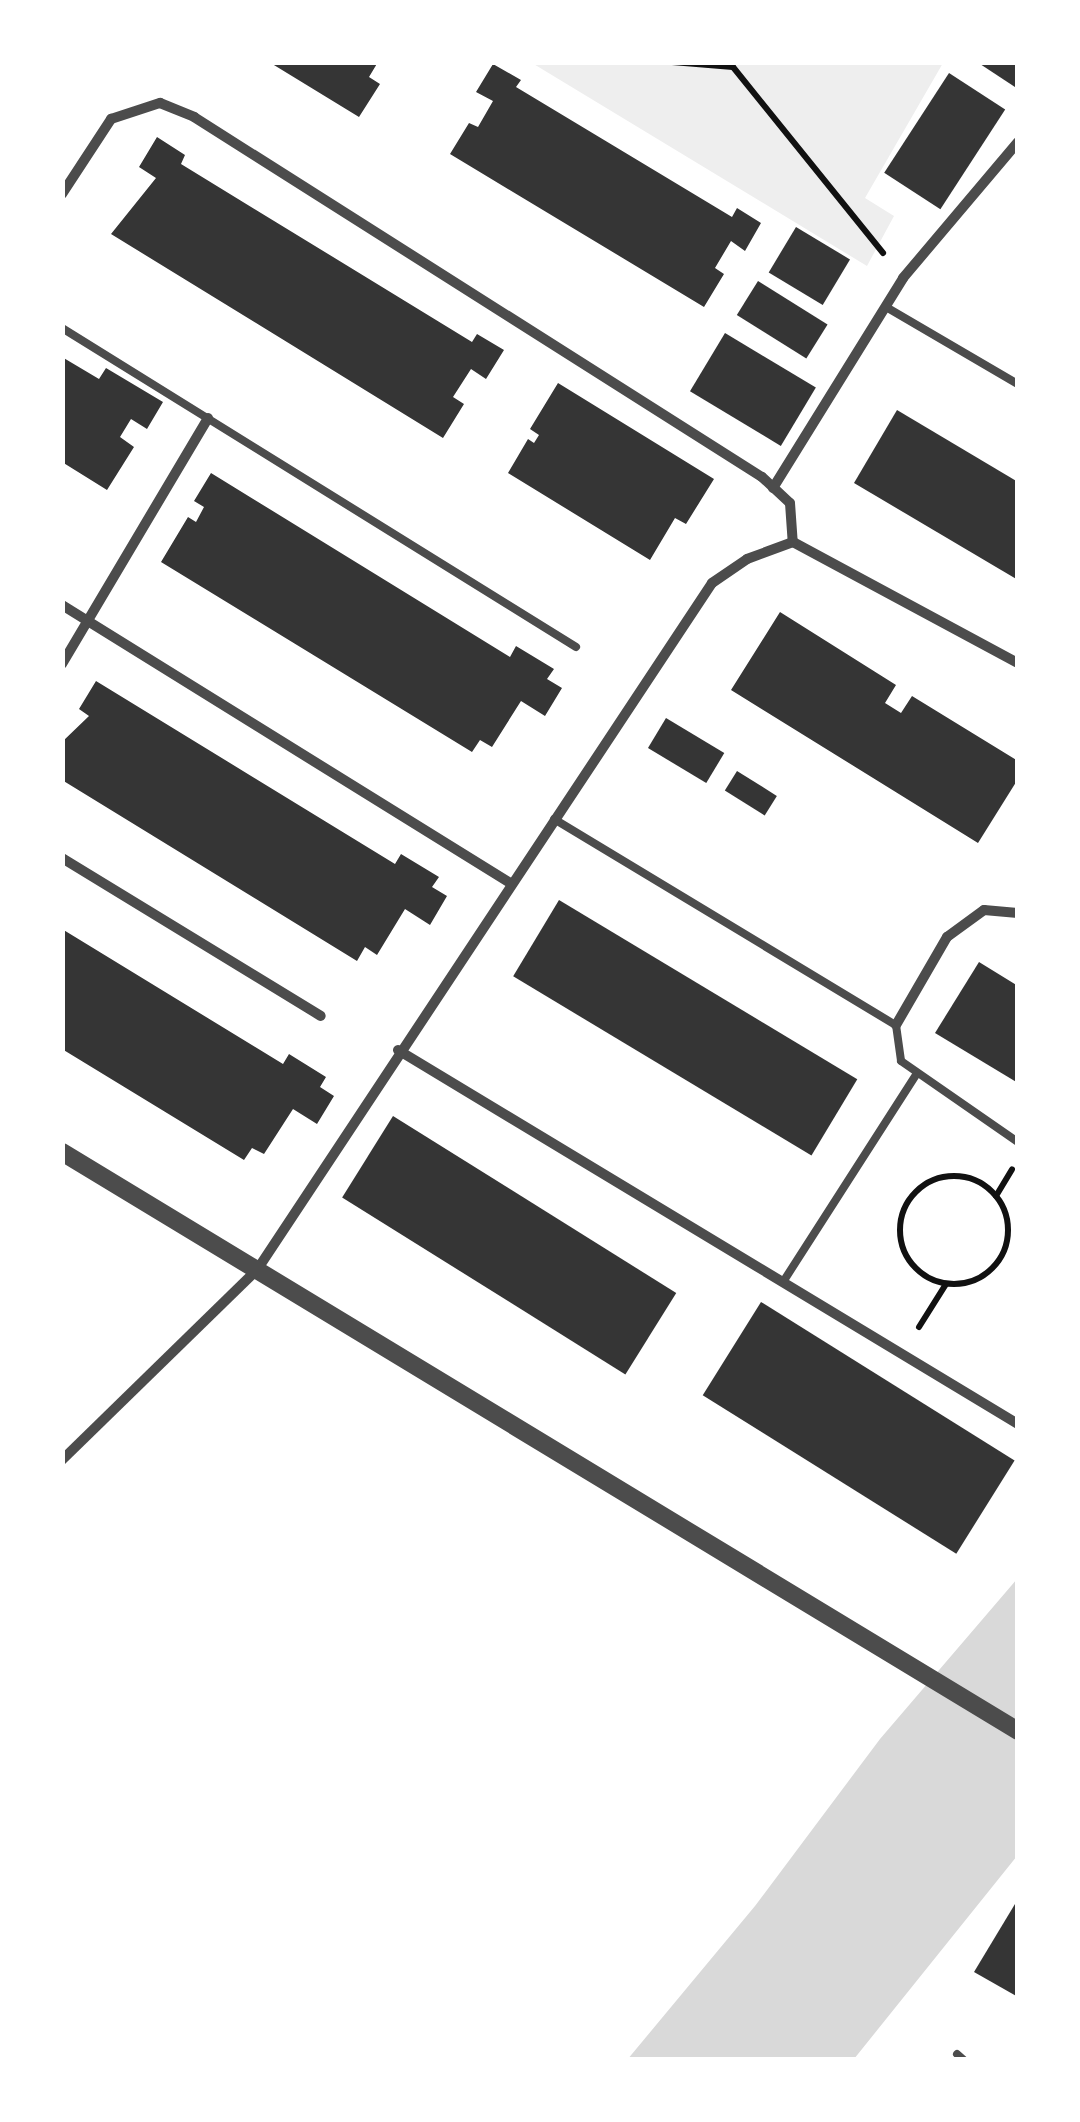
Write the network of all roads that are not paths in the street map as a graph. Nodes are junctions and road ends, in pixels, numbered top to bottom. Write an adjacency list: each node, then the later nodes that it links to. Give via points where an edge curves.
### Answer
1 (1018, 142): 3 (street)
2 (62, 194): 7 (street, via 111,119 160,103 177,110)
3 (886, 306): 5 (lane); 7 (street)
4 (62, 328): 6 (lane)
5 (1018, 384)
6 (208, 418): 10 (street); 11 (lane)
7 (773, 488): 8 (street, via 790,503)
8 (794, 542): 12 (street); 14 (street, via 747,559 712,583)
9 (62, 605): 10 (street)
10 (88, 621): 13 (street); 16 (street)
11 (576, 647)
12 (1018, 663)
13 (62, 664)
14 (554, 819): 16 (street); 19 (lane)
15 (62, 858): 18 (street)
16 (510, 883): 20 (street)
17 (1018, 913): 19 (street, via 984,910 947,937)
18 (321, 1016)
19 (896, 1024): 21 (lane, via 901,1062)
20 (398, 1050): 24 (street); 25 (street)
21 (916, 1075): 22 (lane); 25 (lane)
22 (1018, 1142)
23 (62, 1152): 24 (street)
24 (257, 1270): 27 (street); 28 (street)
25 (783, 1282): 26 (street)
26 (1018, 1424)
27 (62, 1460)
28 (1018, 1731)

